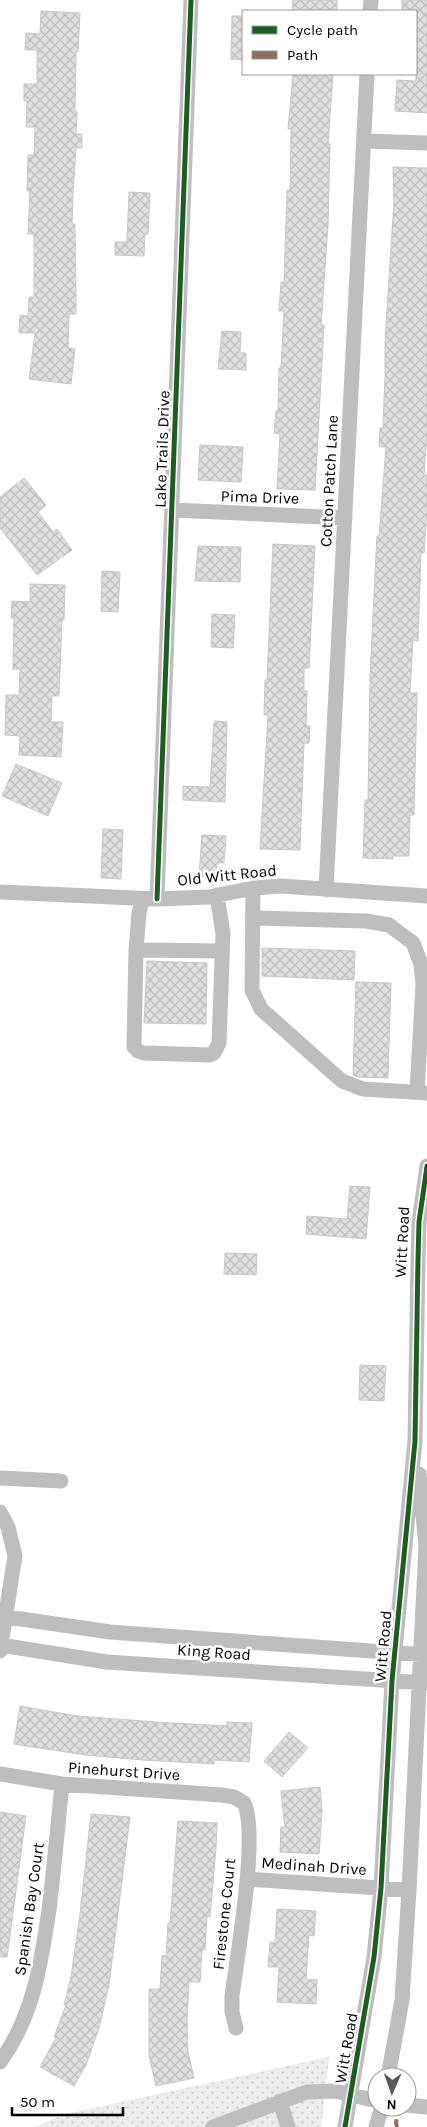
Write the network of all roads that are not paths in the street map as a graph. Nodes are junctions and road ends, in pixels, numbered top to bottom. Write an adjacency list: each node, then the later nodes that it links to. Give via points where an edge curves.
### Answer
1 (191, 0): 5 (street, Lake Trails Drive)
2 (367, 75): 3 (street, Cotton Patch Lane)
3 (364, 141): 4 (street); 6 (street, Cotton Patch Lane)
4 (427, 143)
5 (173, 510): 6 (street, Pima Drive); 12 (street, Lake Trails Drive)
6 (345, 518): 8 (street, Cotton Patch Lane)
7 (253, 888): 8 (street, Old Witt Road, via 281,886); 10 (street, Old Witt Road); 13 (street)
8 (326, 890): 11 (street, Old Witt Road)
9 (0, 892): 12 (street, Old Witt Road)
10 (217, 895): 12 (street, Old Witt Road); 15 (street, via 223,934)
11 (427, 896)
12 (150, 899): 14 (street, Lake Trails Drive, via 139,913)
13 (253, 918): 16 (street, via 252,990 261,1009 342,1081 363,1089); 16 (street, via 366,921 389,925 413,943 422,964 424,984)
14 (136, 950): 15 (street); 15 (street, Lake Trails Drive, via 134,1046 144,1053 209,1055 220,1043)
15 (222, 951)
16 (422, 1093)
17 (427, 1166): 18 (street, Witt Road, via 418,1250)
18 (415, 1440): 24 (street, Witt Road); 25 (street, Witt Road, via 426,1546)
19 (0, 1478): 20 (street)
20 (61, 1481)
21 (0, 1512): 22 (street, via 8,1526 15,1556)
22 (3, 1617): 23 (street); 24 (street, King Road, via 110,1632)
23 (0, 1647): 26 (street, King Road, via 107,1662)
24 (395, 1653): 25 (street, King Road); 26 (street, Witt Road)
25 (424, 1655): 27 (street, Witt Road)
26 (392, 1681): 27 (street, King Road); 32 (street, Witt Road)
27 (423, 1683): 33 (street, Witt Road)
28 (0, 1774): 29 (street, Pinehurst Drive)
29 (62, 1784): 30 (street, Pinehurst Drive, via 222,1795); 35 (street, Spanish Bay Court, via 42,1961 30,2006 10,2049)
30 (244, 1803): 31 (street, Firestone Court, via 249,1819)
31 (247, 1879): 32 (street, Medinah Drive); 34 (street, Firestone Court, via 232,1996)
32 (381, 1888): 33 (street, Medinah Drive); 37 (street, Witt Road, via 374,1957)
33 (408, 1890): 36 (street, Witt Road, via 402,2000)
34 (236, 2028)
35 (0, 2062)
36 (390, 2067)
37 (350, 2096): 38 (street); 39 (street, via 317,2091); 42 (street, Witt Road)
38 (367, 2099)
39 (280, 2101): 40 (street); 41 (street)
40 (213, 2127)
41 (288, 2127)
42 (345, 2127)

